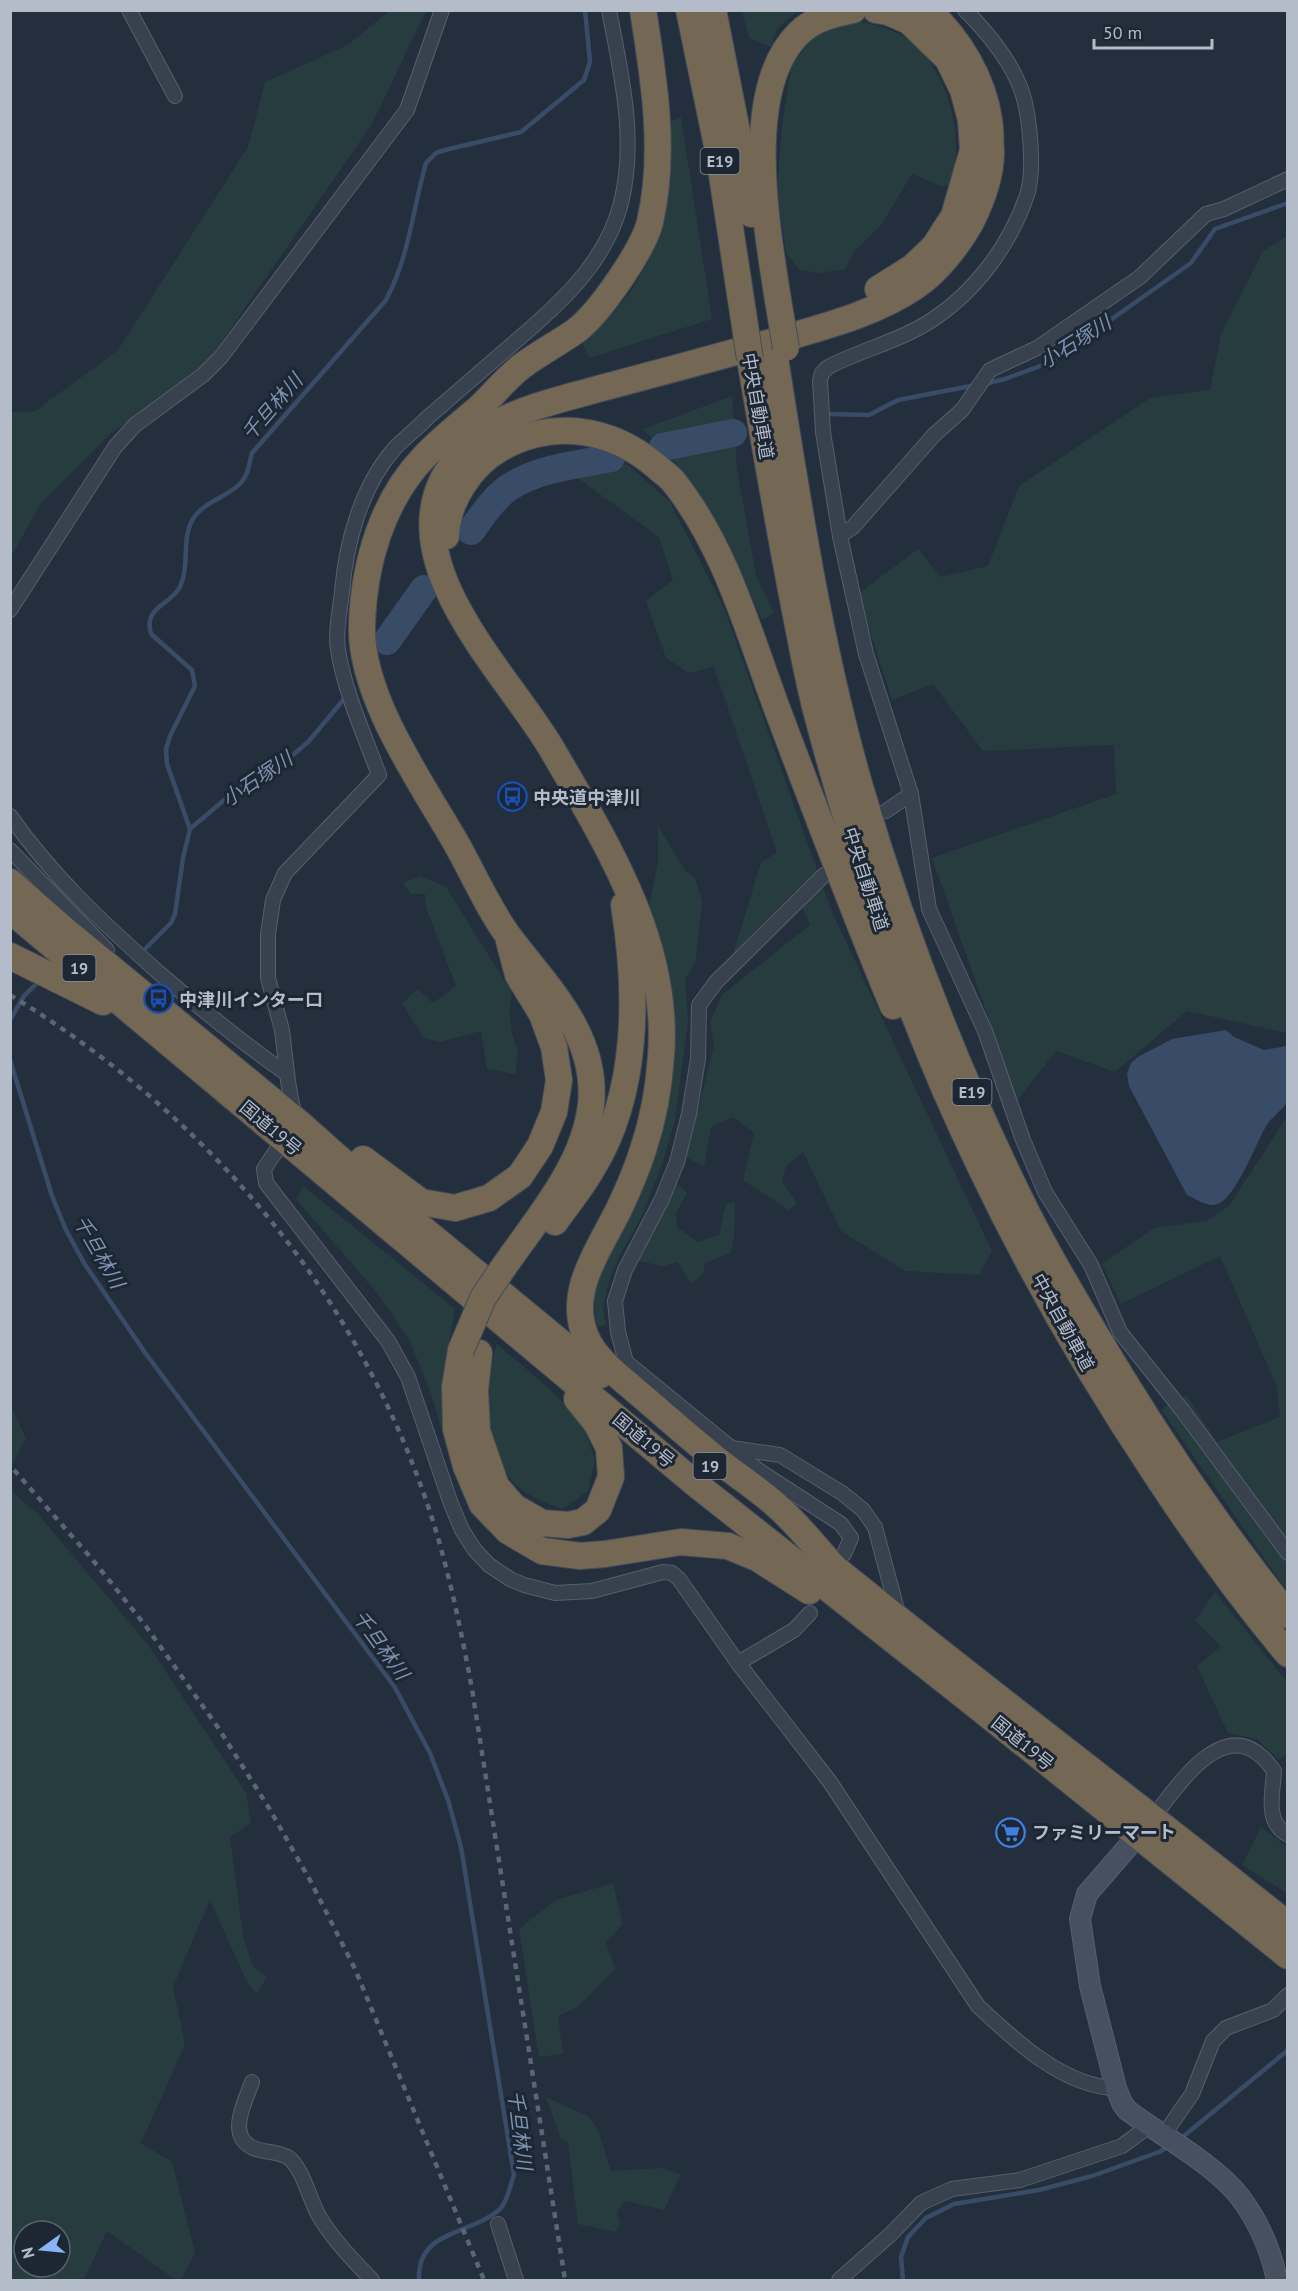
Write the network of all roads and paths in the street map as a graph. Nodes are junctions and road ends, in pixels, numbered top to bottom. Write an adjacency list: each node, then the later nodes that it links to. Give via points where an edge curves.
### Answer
1 (129, 10): 11 (street)
2 (442, 10): 18 (street, via 407,110 221,357 135,425 115,447)
3 (609, 10): 31 (street, via 628,128 621,204 610,233 577,284 558,305 394,450 359,511 344,569 337,647 344,679 379,775 285,873 273,900 268,978 282,1030)
4 (643, 10): 15 (highway, via 654,75 657,172 649,225 618,284 580,328 519,368)
5 (689, 10): 13 (highway, 中央自動車道 / E19, via 719,155)
6 (713, 10): 13 (highway, 中央自動車道 / E19, via 741,152)
7 (853, 10): 13 (highway, via 817,20 799,33 783,53 771,83 762,157)
8 (876, 10): 15 (highway, via 909,21 948,59 963,90 971,120 973,150 962,191 954,216 934,247 882,288 838,305 559,385 503,405)
9 (928, 10): 17 (highway, via 945,26 964,54 981,89 990,121 991,162 983,199 964,235 918,285 853,318 559,400 502,420 472,442 443,478 434,508 432,536 436,558)
10 (965, 10): 16 (street, via 988,34 1022,91 1029,120 1028,193 1010,234 988,269 958,298 931,320 822,372 823,432)
11 (175, 96)
12 (1287, 179): 16 (street, via 1206,214 1140,277 1036,348 990,370 962,410 934,435 853,527)
13 (763, 306): 14 (highway, 中央自動車道 / E19)
14 (770, 353): 33 (highway, 中央自動車道 / E19, via 779,527 815,705 840,798 898,972); 41 (highway, 中央自動車道 / E19, via 823,637 860,786 938,1015 1018,1195 1053,1262 1194,1491)
15 (450, 434): 27 (highway, via 423,457 394,496 377,535 363,600 361,630 366,667 413,772)
16 (840, 536): 19 (street, via 866,654)
17 (457, 605): 23 (highway, via 543,734); 33 (highway, via 445,552 446,520 471,473 489,455 544,431 581,431 613,439 639,452 672,480 726,571 832,855 917,1064)
18 (10, 610)
19 (911, 794): 20 (street); 38 (street, via 929,909 985,1031 1045,1192 1091,1264 1120,1332)
20 (886, 811)
21 (10, 816): 31 (street, via 45,862 99,920 194,1003)
22 (10, 850): 29 (street, via 136,978)
23 (617, 867): 35 (highway, via 633,981 630,1052 621,1092 605,1143 592,1169); 39 (highway, via 647,936 662,1014 662,1053 643,1151 582,1286 580,1321 588,1343 604,1363)
24 (824, 875): 37 (street, via 716,982 699,1005 698,1059 677,1162 625,1270 615,1301 626,1362)
25 (10, 882): 29 (highway, 国道19号 / 19)
26 (10, 910): 30 (highway, 国道19号 / 19)
27 (508, 936): 32 (highway, via 518,975 542,1014 554,1047 559,1080 554,1112 540,1146 520,1176 489,1198 455,1208 421,1202); 35 (highway, via 561,1002 576,1028 586,1053 591,1106 570,1168)
28 (10, 956): 30 (highway, via 97,998 128,1019)
29 (143, 993): 32 (highway, 国道19号 / 19, via 244,1077 264,1082)
30 (148, 1024): 32 (highway, 国道19号 / 19)
31 (287, 1074): 32 (street)
32 (292, 1122): 34 (highway, 国道19号 / 19); 39 (highway, 国道19号 / 19); 44 (street, via 264,1169 266,1183 388,1341 408,1377 451,1504 474,1549 510,1579 555,1593 592,1591 663,1572 672,1574)
33 (978, 1164): 43 (highway, 中央自動車道 / E19, via 1108,1403 1211,1556)
34 (345, 1189): 36 (highway, via 392,1242 560,1383 597,1424 609,1448 611,1477 598,1510 583,1522 542,1523 514,1507 496,1486 477,1431); 45 (highway, 国道19号 / 19, via 697,1485)
35 (507, 1276): 36 (highway, via 489,1322)
36 (470, 1351): 45 (highway, via 454,1388 456,1429 482,1504 508,1531 542,1551 580,1556 681,1542 728,1546 757,1558 834,1606 901,1662)
37 (729, 1448): 39 (street, via 841,1524 851,1538); 42 (street, via 780,1455 862,1510 875,1527)
38 (1287, 1553)
39 (839, 1560): 42 (highway, 国道19号 / 19)
40 (810, 1613): 44 (street, via 794,1630)
41 (1287, 1615)
42 (900, 1620): 46 (highway, 国道19号 / 19)
43 (1287, 1654)
44 (738, 1663): 52 (street, via 830,1782 978,2006 1009,2035 1054,2067 1099,2088)
45 (977, 1706): 46 (highway, 国道19号 / 19)
46 (1146, 1827): 47 (street, via 1203,1759 1217,1749 1241,1746 1262,1755 1274,1771 1271,1813); 48 (highway, 国道19号 / 19); 49 (highway, 国道19号 / 19); 52 (street, via 1087,1894 1080,1919 1090,1986)
47 (1287, 1835)
48 (1287, 1925)
49 (1287, 1956)
50 (1287, 1995): 53 (street, via 1273,2010 1226,2028 1213,2041 1192,2094)
51 (252, 2082): 55 (street, via 238,2127 243,2140 256,2150 289,2158 333,2239)
52 (1116, 2088): 53 (street, via 1127,2110)
53 (1159, 2133): 57 (street, via 1020,2180 952,2189 921,2203); 58 (street, via 1239,2195 1257,2223)
54 (498, 2224): 56 (street)
55 (372, 2280)
56 (516, 2280)
57 (839, 2280)
58 (1278, 2280)

